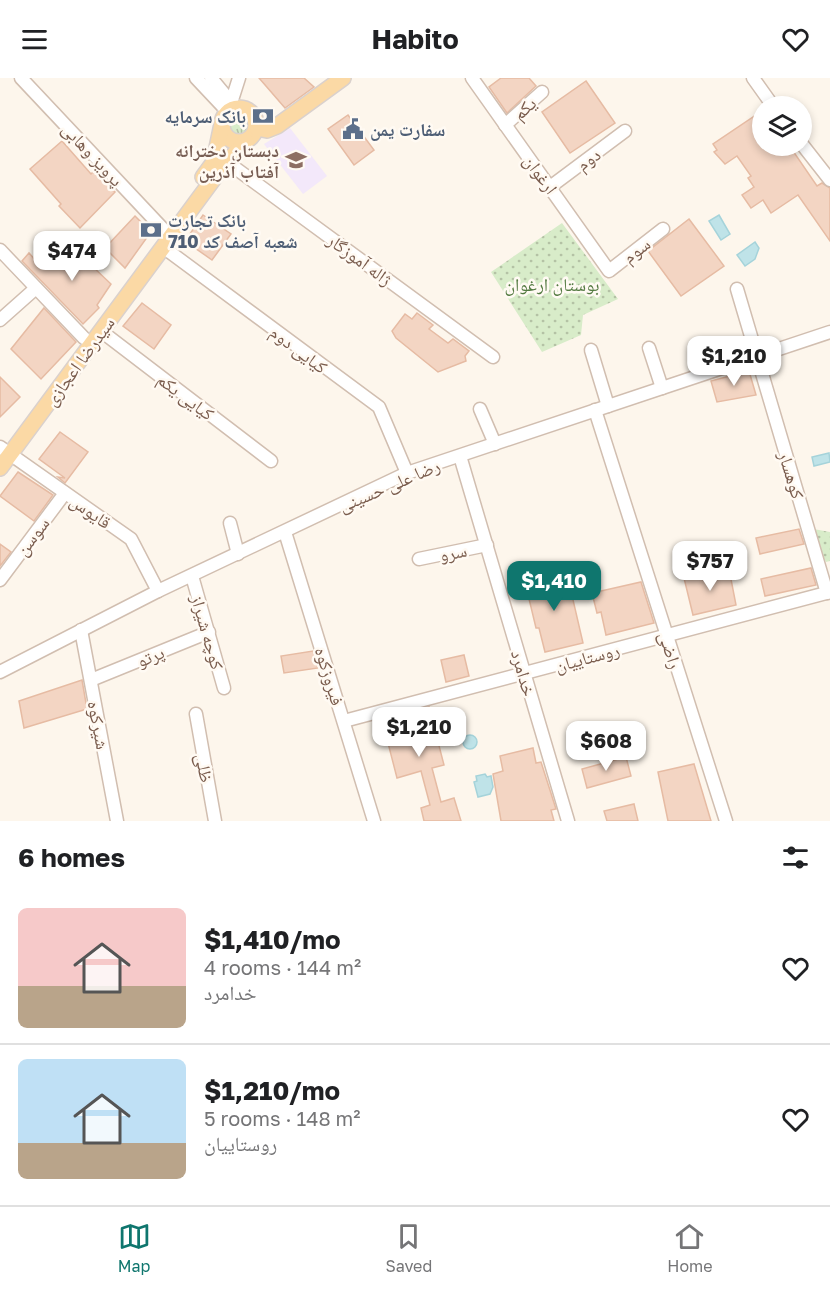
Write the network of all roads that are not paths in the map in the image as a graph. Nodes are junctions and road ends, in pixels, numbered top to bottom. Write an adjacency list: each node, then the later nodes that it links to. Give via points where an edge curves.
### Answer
1 (21, 78): 20 (street, پرویز وهابی)
2 (196, 78): 10 (street)
3 (211, 78): 10 (street)
4 (239, 78): 10 (street)
5 (343, 78): 12 (main road, via 277,126 267,130)
6 (472, 78): 11 (street, ارغوان)
7 (753, 78): 9 (street)
8 (542, 92): 11 (street, یکم)
9 (766, 96)
10 (229, 111): 12 (main road, via 251,112); 14 (main road, via 229,139); 20 (main road, سیدرضا اعجازی, via 214,162)
11 (505, 125): 18 (street, ارغوان)
12 (256, 128): 14 (main road, سیدرضا اعجازی)
13 (625, 131): 18 (street, دوم)
14 (246, 141): 16 (main road, سیدرضا اعجازی)
15 (811, 156): 17 (street)
16 (227, 162): 21 (main road, سیدرضا اعجازی); 33 (street, ژاله آموزگار)
17 (830, 180)
18 (550, 187): 23 (street, ارغوان)
19 (663, 229): 23 (street, سوم)
20 (164, 230): 29 (main road, سیدرضا اعجازی)
21 (163, 247): 27 (main road, سیدرضا اعجازی); 43 (street, کیایی دوم, via 378,407)
22 (0, 250): 24 (street)
23 (609, 271)
24 (36, 288): 26 (street); 29 (street)
25 (737, 289): 32 (street, کوهسار)
26 (0, 320)
27 (101, 331): 39 (main road, سیدرضا اعجازی); 41 (street, کیایی یکم)
28 (830, 332): 32 (street, رضا علی حسینی)
29 (84, 338): 39 (main road, سیدرضا اعجازی)
30 (649, 348): 34 (street)
31 (591, 350): 35 (street)
32 (756, 356): 34 (street, رضا علی حسینی); 53 (street, کوهسار)
33 (493, 357)
34 (662, 388): 35 (street, رضا علی حسینی)
35 (608, 406): 37 (street, رضا علی حسینی)
36 (480, 409): 38 (street)
37 (595, 410): 38 (street, رضا علی حسینی); 56 (street, راضی)
38 (495, 444): 40 (street, رضا علی حسینی)
39 (3, 450): 42 (main road, سیدرضا اعجازی); 44 (street, قایوس)
40 (460, 456): 43 (street, رضا علی حسینی); 47 (street, خدامرد)
41 (271, 461)
42 (0, 468)
43 (407, 473): 46 (street, رضا علی حسینی)
44 (65, 493): 51 (street, سوسن); 52 (street, قایوس, via 131,539)
45 (230, 523): 48 (street)
46 (285, 532): 48 (street, رضا علی حسینی); 62 (street, فیروزکوه)
47 (486, 545): 49 (street, سرو); 58 (street, خدامرد)
48 (238, 554): 50 (street, رضا علی حسینی)
49 (419, 559)
50 (192, 576): 52 (street, رضا علی حسینی); 55 (street, کوچه شیراز)
51 (0, 580)
52 (158, 591): 54 (street, رضا علی حسینی)
53 (829, 593): 56 (street, روستاییان)
54 (81, 630): 57 (street, رضا علی حسینی); 59 (street, شیرکوه)
55 (209, 632): 59 (street, پرتو); 60 (street, کوچه شیراز)
56 (667, 636): 58 (street, روستاییان); 67 (street, راضی)
57 (0, 672)
58 (524, 674): 62 (street, روستاییان); 66 (street, خدامرد)
59 (91, 680): 63 (street, شیرکوه)
60 (224, 688)
61 (196, 714): 64 (street, ظلی)
62 (344, 721): 65 (street, فیروزکوه)
63 (117, 821)
64 (215, 821)
65 (374, 821)
66 (568, 821)
67 (726, 821)

